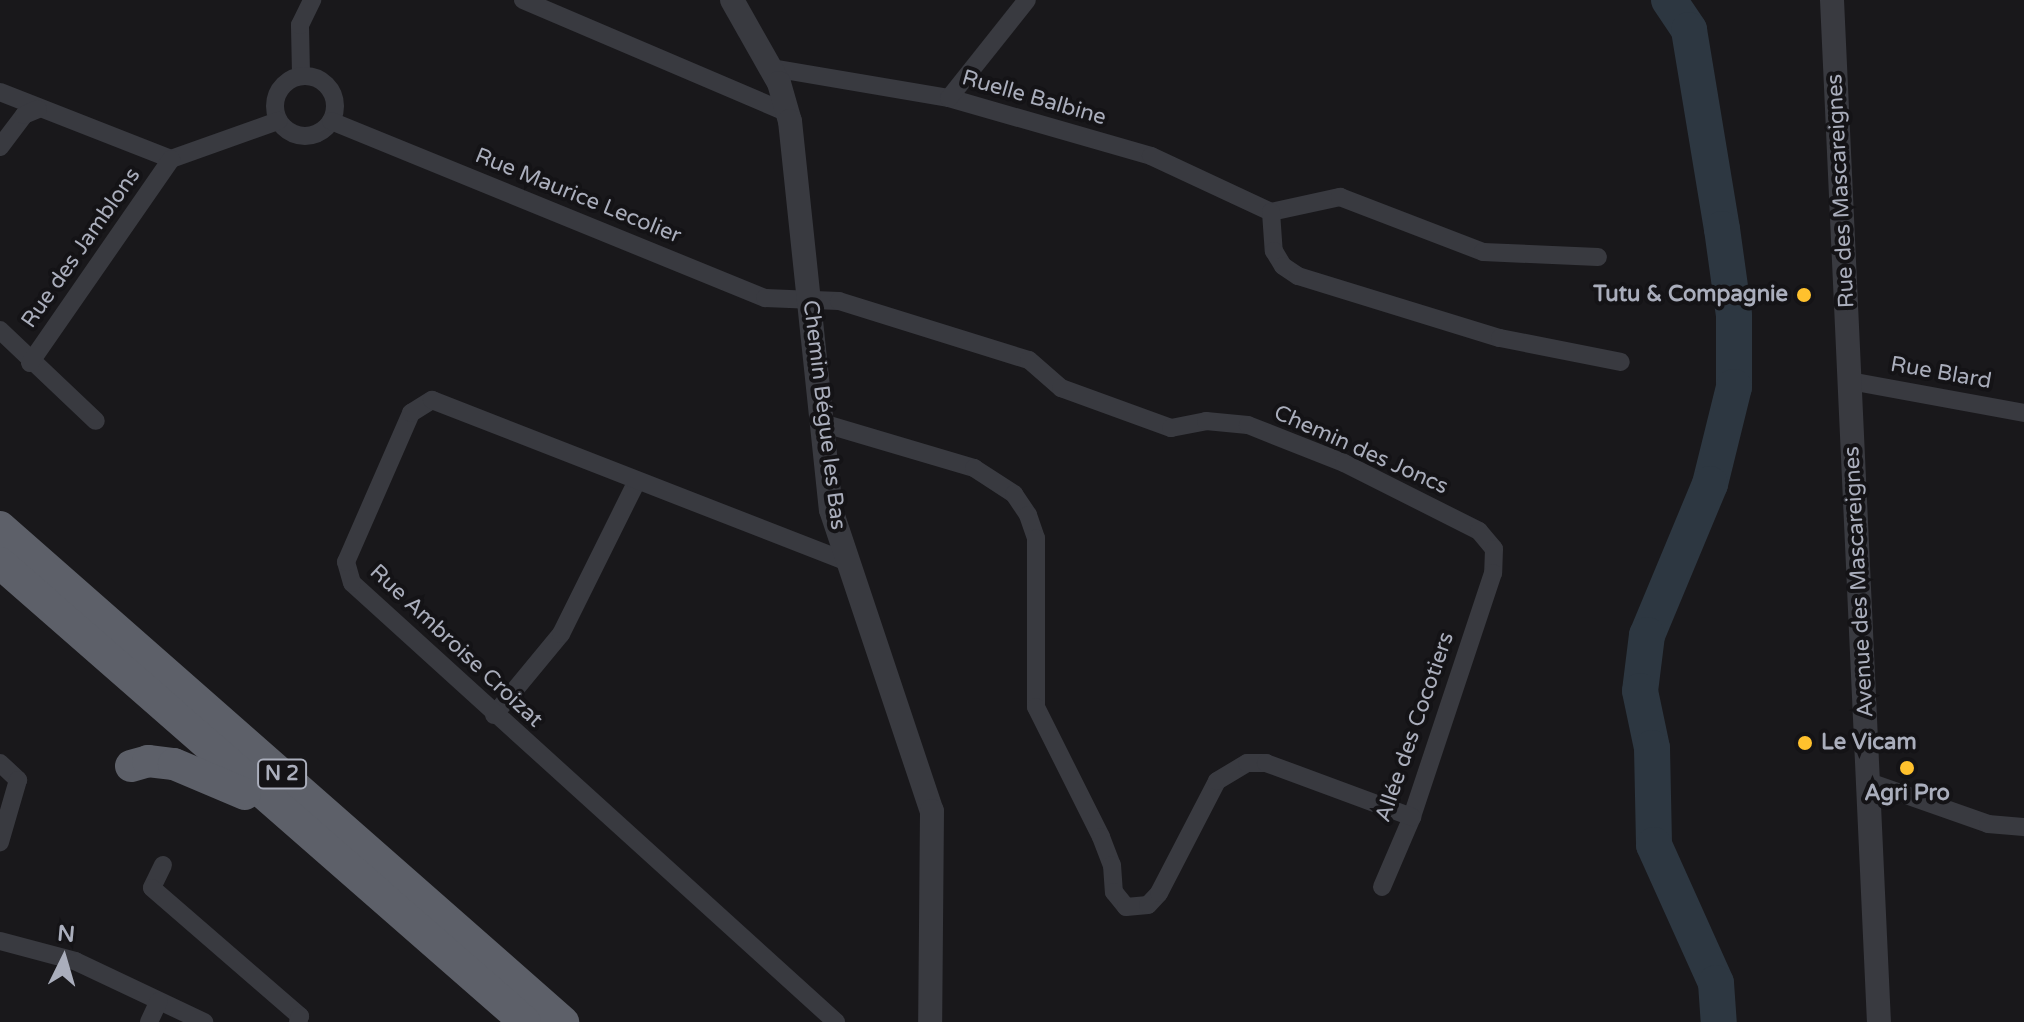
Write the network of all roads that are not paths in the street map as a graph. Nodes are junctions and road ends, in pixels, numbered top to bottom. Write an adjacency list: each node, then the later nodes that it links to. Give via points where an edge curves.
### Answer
1 (312, 0): 7 (street, via 300,25)
2 (523, 0): 11 (street)
3 (732, 0): 6 (street, Chemin Bégue les Bas)
4 (1027, 0): 9 (street)
5 (1832, 0): 22 (street, Rue des Mascareignes)
6 (772, 68): 9 (street, Ruelle Balbine); 11 (street, Chemin Bégue les Bas)
7 (301, 74): 12 (street, via 279,89); 13 (street, via 329,87 334,98)
8 (0, 92): 10 (street)
9 (949, 98): 16 (street, Ruelle Balbine, via 1151,156)
10 (38, 109): 14 (street, via 24,115); 15 (street)
11 (788, 113): 18 (street, Chemin Bégue les Bas)
12 (278, 121): 13 (street, via 286,131 311,136); 15 (street)
13 (331, 121): 18 (street, Rue Maurice Lecolier, via 765,298)
14 (0, 147)
15 (171, 159): 21 (street, Rue des Jamblons)
16 (1271, 212): 17 (street, via 1340,197 1483,252); 20 (street, via 1274,251 1298,276 1500,338)
17 (1598, 257)
18 (809, 298): 25 (street, Chemin Bégue les Bas); 30 (street, Chemin des Joncs, via 839,301 1029,360 1061,388 1171,428 1227,420 1344,463 1479,531 1494,549)
19 (0, 330): 21 (street)
20 (1621, 362)
21 (30, 363): 24 (street)
22 (1850, 381): 23 (street, Rue Blard); 34 (street, Avenue des Mascareignes)
23 (2024, 413)
24 (96, 421)
25 (822, 423): 28 (street, Chemin Bégue les Bas, via 831,510); 35 (street, via 974,468 1014,494 1028,515 1036,538 1036,707 1101,837 1112,865 1114,892 1126,907 1148,905 1159,893 1217,781 1247,763 1266,763)
26 (636, 483): 28 (street, Rue Ambroise Croizat); 31 (street, via 561,634); 31 (street, Rue Ambroise Croizat, via 442,401 419,404 411,413 346,562 346,573)
27 (0, 527): 47 (highway, N 2)
28 (845, 561): 49 (street, Chemin Bégue les Bas, via 932,811)
29 (0, 563): 36 (highway, N 2)
30 (1490, 582): 35 (street, Allée des Cocotiers)
31 (494, 715): 48 (street, Rue Ambroise Croizat)
32 (0, 763): 38 (street, via 18,780)
33 (131, 766): 36 (highway, via 148,761 207,774)
34 (1869, 782): 37 (street, via 1988,824); 50 (street, Avenue des Mascareignes)
35 (1412, 817): 40 (street, Allée des Cocotiers)
36 (291, 819): 46 (highway, N 2)
37 (2024, 827)
38 (0, 842)
39 (163, 865): 43 (street, via 152,888)
40 (1382, 887)
41 (0, 941): 42 (street, via 75,961)
42 (159, 1001): 44 (street); 45 (street)
43 (302, 1020)
44 (149, 1022)
45 (204, 1022)
46 (525, 1022)
47 (563, 1022)
48 (836, 1022)
49 (930, 1022)
50 (1879, 1022)

